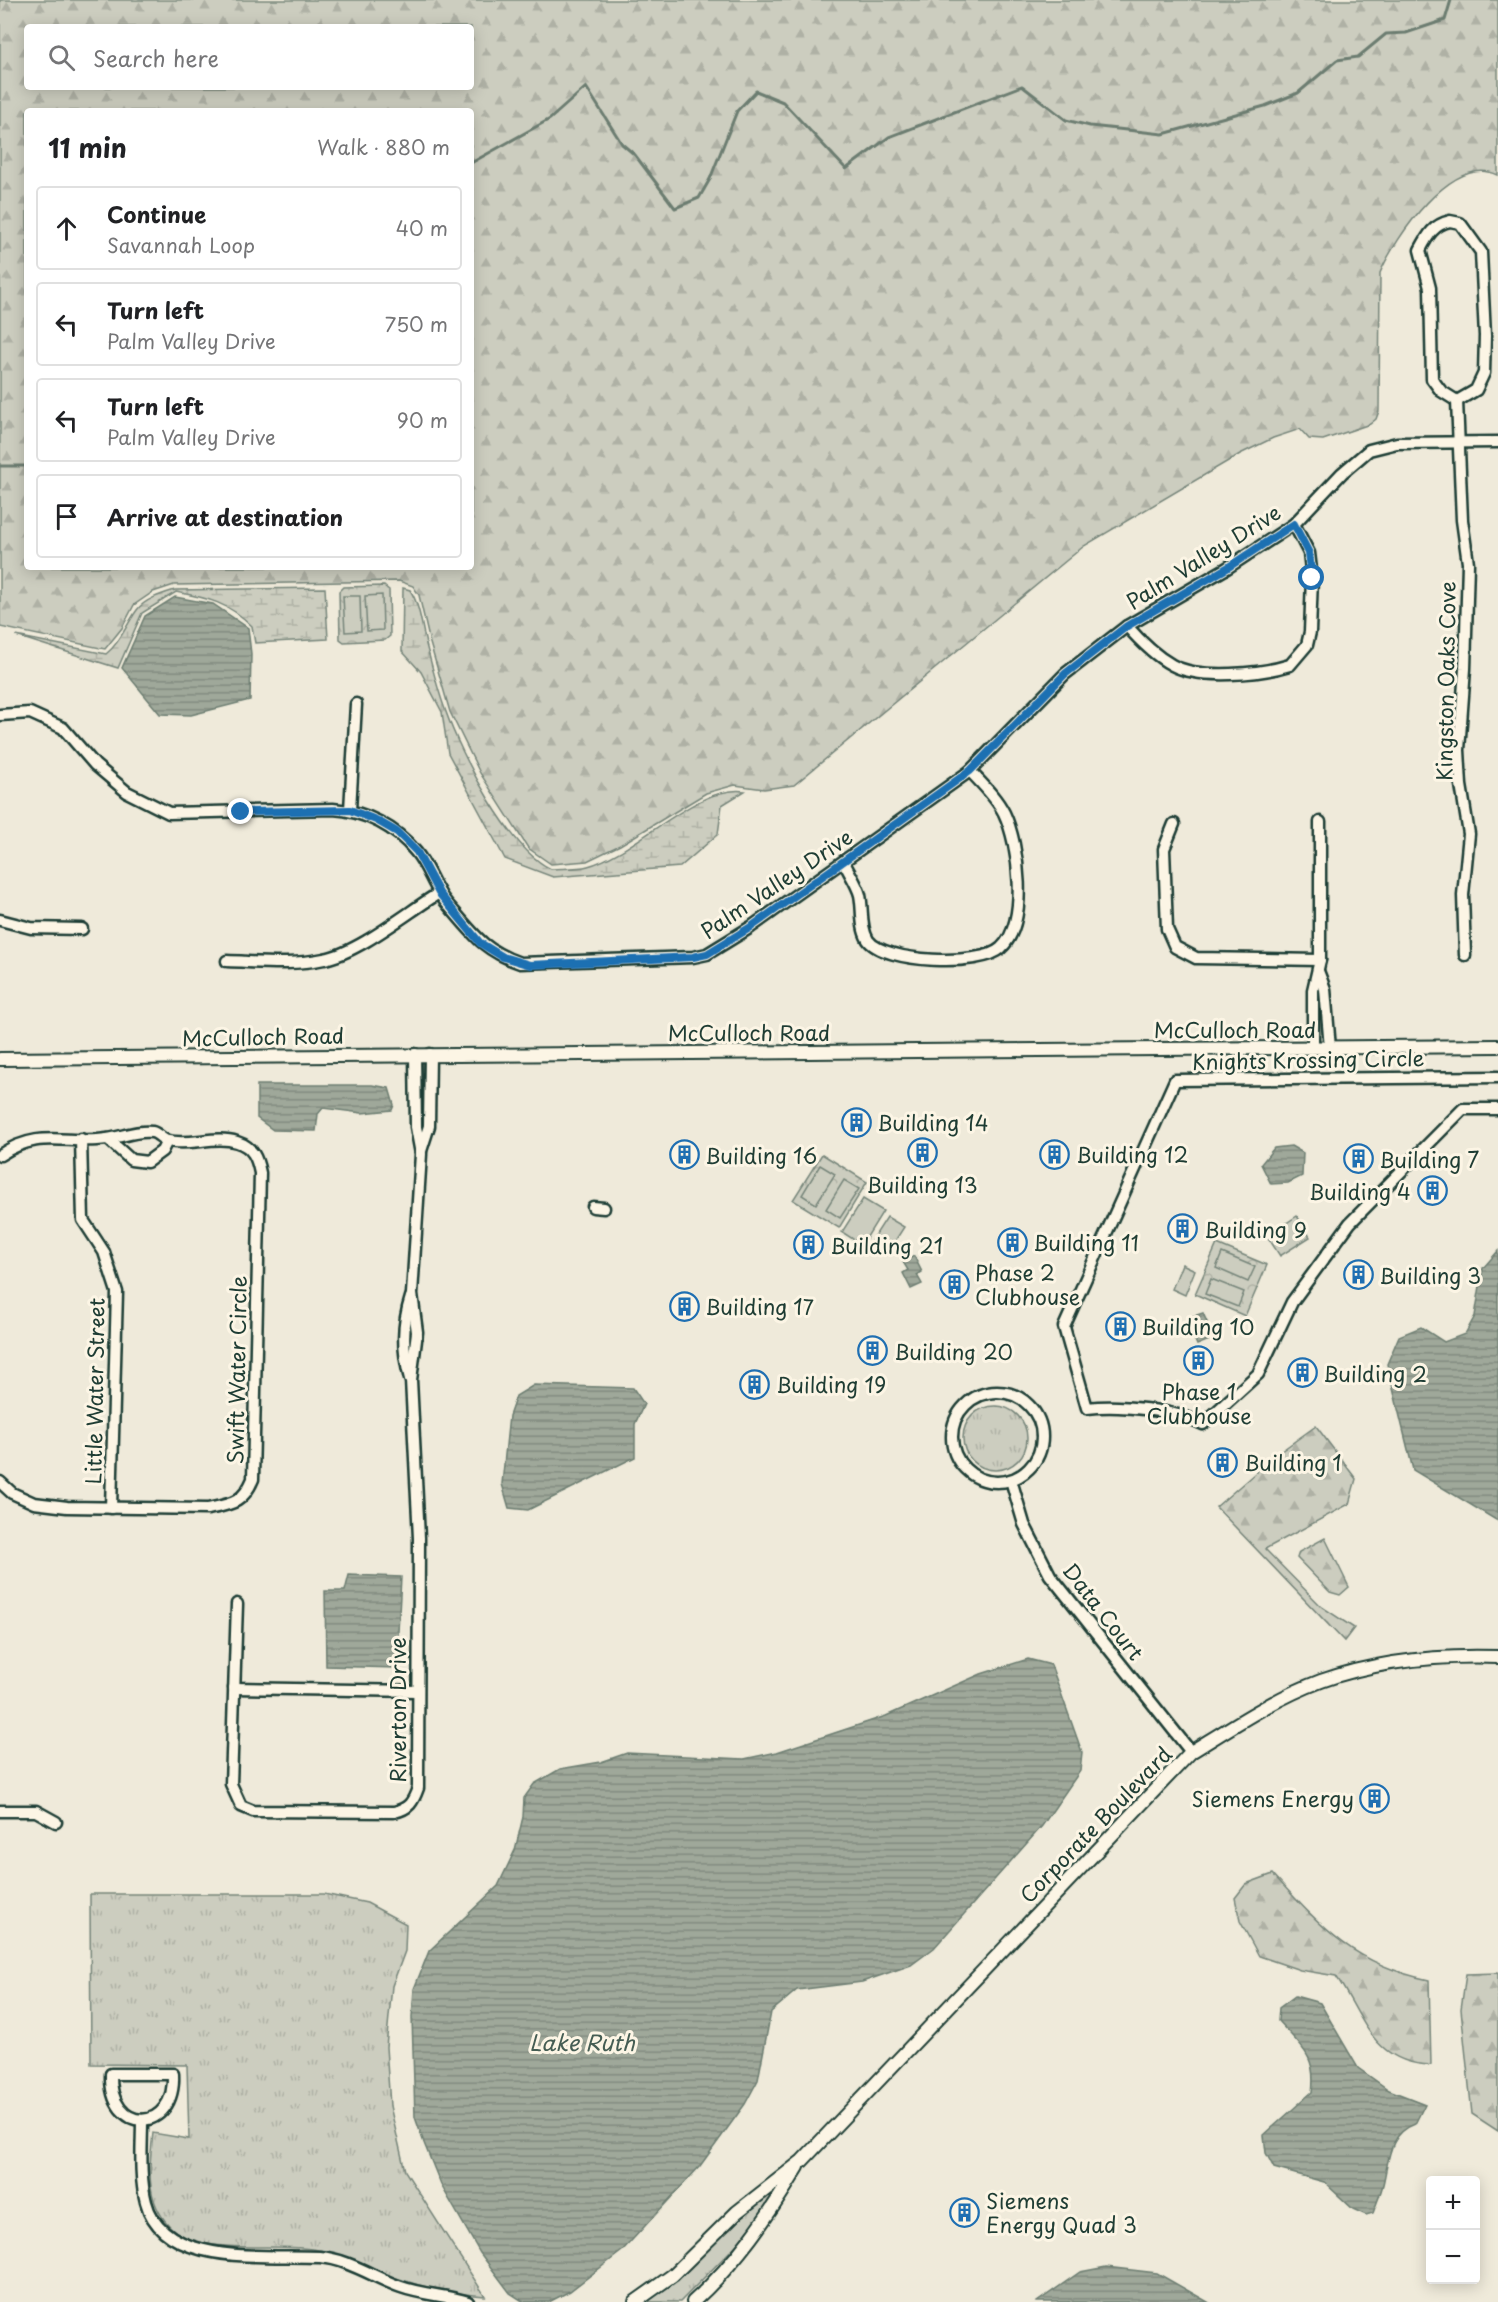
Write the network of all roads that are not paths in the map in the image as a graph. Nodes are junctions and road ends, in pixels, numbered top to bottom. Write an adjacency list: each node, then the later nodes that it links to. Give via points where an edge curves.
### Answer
1 (1457, 401): 1 (street, via 1476,390 1484,373 1483,281 1481,252 1460,223 1450,221 1430,231 1420,250 1430,288 1432,379 1441,391); 2 (street, Kingston Oaks Cove)
2 (1460, 442): 3 (street, Palm Valley Drive); 4 (street, Palm Valley Drive, via 1397,443 1369,450); 16 (street, Kingston Oaks Cove, via 1462,520 1468,563 1459,750 1469,834 1463,896)
3 (1498, 442)
4 (1294, 524): 5 (street, Palm Valley Drive); 5 (street, via 1309,553 1312,578 1310,632 1306,645 1290,665 1247,672 1190,672 1146,648)
5 (1127, 626): 8 (street, Palm Valley Drive, via 1065,674)
6 (356, 704): 9 (street)
7 (0, 714): 9 (street, Palm Valley Drive, via 30,713 63,728 88,758 127,792 169,813)
8 (970, 771): 12 (street, Palm Valley Drive); 12 (street, via 998,803 1014,844 1017,915 1014,930 1001,949 992,955 958,959 898,957 880,951 868,939 860,895)
9 (350, 810): 13 (street, Palm Valley Drive, via 397,832 417,852)
10 (1320, 822): 18 (street)
11 (1174, 824): 18 (street, via 1164,849 1167,929 1175,947 1196,958)
12 (844, 862): 13 (street, Palm Valley Drive, via 722,946 707,954 672,959 520,963 480,943)
13 (439, 893): 17 (street, via 345,953 294,963)
14 (0, 920): 15 (street, via 31,928)
15 (82, 929)
16 (1465, 955)
17 (227, 961)
18 (1319, 965): 19 (street, via 1312,990); 20 (street)
19 (1313, 1008): 20 (street); 22 (street)
20 (1327, 1008): 23 (street)
21 (1498, 1046): 23 (street, McCulloch Road)
22 (1313, 1048): 23 (street, McCulloch Road); 25 (street, McCulloch Road)
23 (1330, 1048)
24 (415, 1054): 25 (street, McCulloch Road); 26 (street, McCulloch Road); 32 (street, Riverton Drive, via 416,1127)
25 (430, 1054): 32 (street, Riverton Drive, via 429,1126)
26 (0, 1059)
27 (1498, 1077): 28 (street, Knights Krossing Circle, via 1175,1080 1064,1327 1087,1408 1106,1406 1168,1414 1203,1424 1258,1374 1292,1302 1350,1223 1463,1109)
28 (1498, 1108)
29 (81, 1139): 30 (street, Swift Water Circle); 33 (street, Swift Water Circle, via 38,1138); 36 (street, Little Water Street, via 83,1220 104,1252 117,1292)
30 (108, 1139): 31 (street, Swift Water Circle, via 123,1133 154,1132); 31 (street, via 131,1160 147,1162 162,1151)
31 (167, 1141): 36 (street, Swift Water Circle, via 236,1141 257,1157 260,1173 253,1479 246,1495 208,1509)
32 (421, 1154): 40 (street, Riverton Drive, via 412,1294 403,1333 411,1380 419,1538)
33 (0, 1155)
34 (1011, 1480): 34 (street, via 1035,1461 1041,1447 1036,1415 1012,1395 997,1392 979,1396 957,1416 952,1431 954,1451 968,1472 982,1480); 41 (street, Data Court, via 1024,1524 1050,1575)
35 (0, 1482): 36 (street, Swift Water Circle, via 12,1493 34,1503)
36 (111, 1508)
37 (237, 1604): 39 (street, Riverton Drive)
38 (1498, 1657): 41 (street, Corporate Boulevard, via 1454,1656 1372,1666 1321,1681 1263,1708)
39 (234, 1688): 40 (street); 40 (street, Riverton Drive, via 231,1784 241,1806 253,1811 405,1810 418,1788)
40 (417, 1691)
41 (1191, 1752): 45 (street, Corporate Boulevard)
42 (0, 1811): 43 (street, via 36,1811)
43 (56, 1822)
44 (142, 2120): 44 (street, via 164,2110 174,2089 173,2074 111,2074 117,2106 130,2117); 46 (street, via 142,2187 146,2204 154,2220 170,2236 185,2245 210,2251 341,2261)
45 (802, 2161): 48 (street, Corporate Boulevard, via 737,2212 673,2275); 49 (street, Corporate Boulevard, via 750,2241)
46 (439, 2299): 47 (street)
47 (468, 2302)
48 (634, 2302)
49 (693, 2302)

